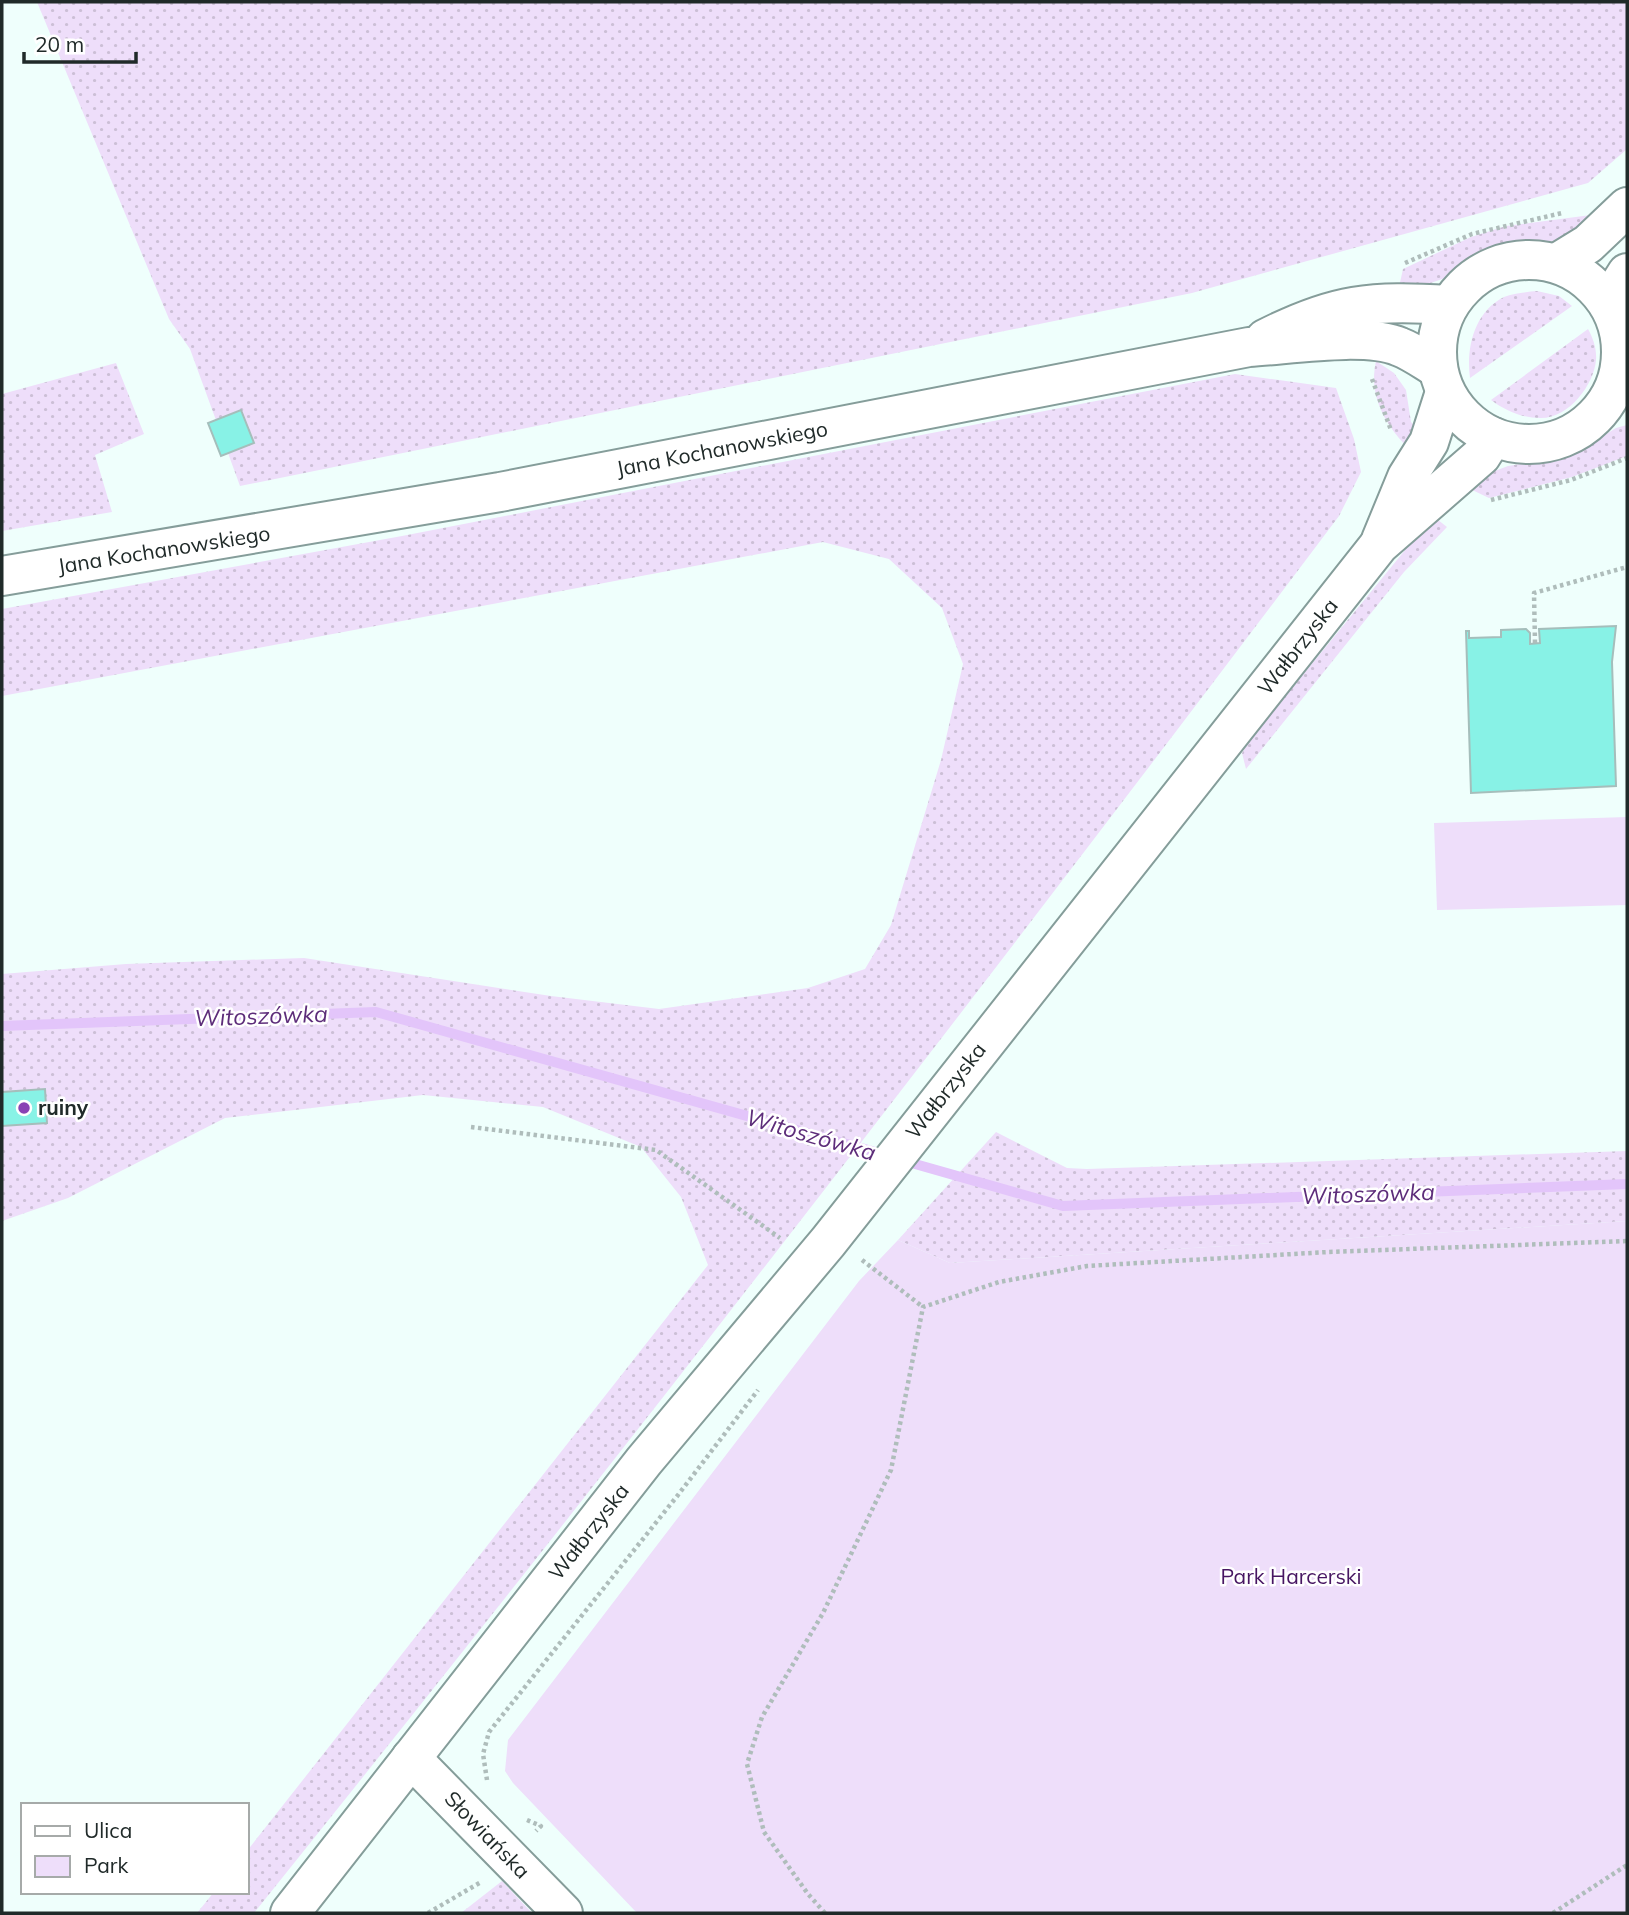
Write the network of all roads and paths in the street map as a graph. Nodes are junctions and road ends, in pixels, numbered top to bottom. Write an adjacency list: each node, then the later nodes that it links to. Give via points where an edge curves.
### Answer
1 (1627, 206): 2 (main road, via 1588,244)
2 (1557, 263): 3 (main road, via 1594,286); 4 (main road, via 1516,260 1495,265 1461,288)
3 (1618, 288): 5 (main road)
4 (1449, 305): 6 (main road, via 1390,302 1339,308); 7 (main road, via 1436,346)
5 (1624, 345): 8 (main road, via 1612,393)
6 (1249, 347): 7 (main road, Jana Kochanowskiego, via 1380,342 1398,346); 14 (main road, Jana Kochanowskiego, via 500,492)
7 (1441, 380): 9 (main road, via 1465,419); 12 (main road, via 1429,442 1407,477)
8 (1613, 413): 9 (main road, via 1541,444)
9 (1493, 438): 12 (main road, Wałbrzyska, via 1480,456)
10 (1627, 458): 11 (path, via 1572,480)
11 (1489, 501)
12 (1379, 545): 18 (main road, Wałbrzyska)
13 (1627, 567): 15 (path, via 1534,593)
14 (2, 576)
15 (1535, 643)
16 (471, 1127): 18 (path, via 656,1150)
17 (1627, 1241): 19 (path, via 1087,1266 999,1282)
18 (820, 1252): 19 (path, via 858,1257); 21 (main road, Wałbrzyska, via 644,1461)
19 (923, 1307): 29 (path, via 891,1470 822,1613 762,1717 747,1764 764,1832)
20 (760, 1387): 22 (path, via 489,1732 483,1754)
21 (411, 1758): 24 (main road, Słowiańska); 26 (main road, Wałbrzyska)
22 (488, 1784)
23 (520, 1817): 24 (path, via 541,1826)
24 (508, 1857): 27 (path, via 492,1874); 28 (main road, Słowiańska)
25 (1627, 1865): 30 (path)
26 (290, 1913)
27 (428, 1913)
28 (563, 1913)
29 (825, 1913)
30 (1553, 1913)

